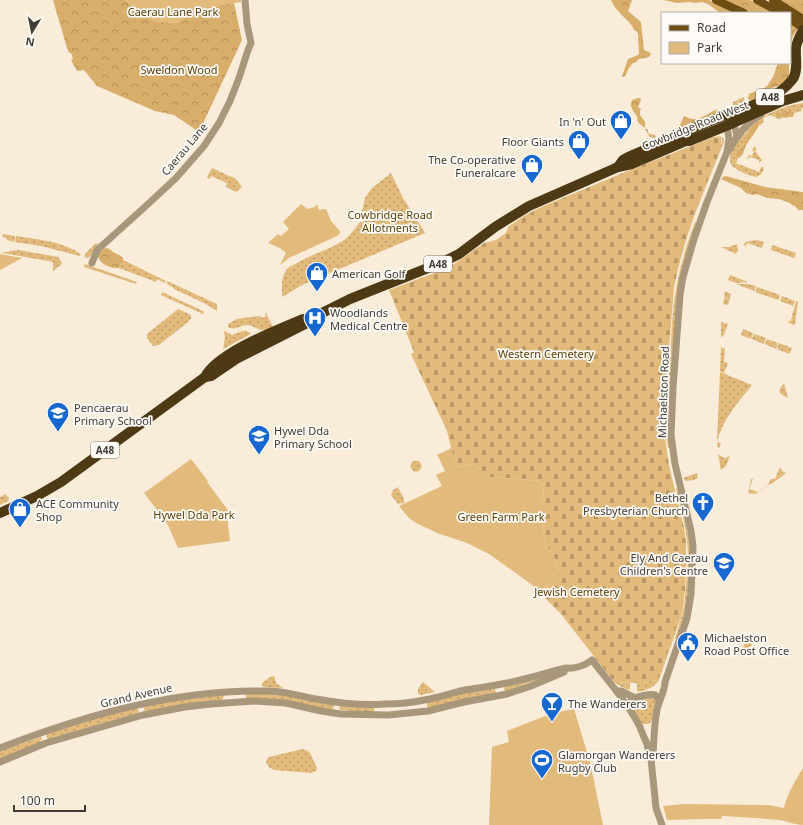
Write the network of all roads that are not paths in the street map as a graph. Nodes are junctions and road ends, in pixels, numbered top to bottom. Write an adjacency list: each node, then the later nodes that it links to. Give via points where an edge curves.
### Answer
1 (245, 0): 19 (street, Caerau Lane, via 250,43 239,78 219,123 204,146 180,174 97,250)
2 (716, 0): 5 (main road)
3 (757, 0): 6 (main road)
4 (773, 0): 7 (main road)
5 (742, 12)
6 (779, 12)
7 (803, 19)
8 (791, 20): 9 (main road)
9 (803, 29): 11 (highway, Cowbridge Road West, via 796,46)
10 (791, 53): 11 (main road)
11 (796, 62): 12 (highway); 15 (highway, Cowbridge Road West / A48, via 792,80 774,95)
12 (803, 74)
13 (803, 95): 14 (highway, Cowbridge Road West / A48)
14 (771, 106): 15 (highway, Cowbridge Road West / A48); 16 (street, Michaelston Road)
15 (729, 121): 16 (street, via 735,128); 17 (street, Michaelston Road); 18 (highway, Cowbridge Road West / A48, via 689,141); 18 (highway, Cowbridge Road West / A48, via 715,119 623,160)
16 (737, 137): 17 (street, Michaelston Road)
17 (726, 152): 22 (street, Michaelston Road, via 694,239 680,295 672,388 671,435 691,531 692,570 687,618)
18 (618, 167): 20 (highway, Cowbridge Road West / A48, via 529,206 459,254 350,299 236,359 211,376 205,377 61,482)
19 (92, 263)
20 (0, 513)
21 (572, 669): 23 (street, Grand Avenue, via 566,668); 24 (street, Grand Avenue, via 592,660); 27 (street, Grand Avenue, via 532,686)
22 (665, 682): 26 (street); 29 (street, Michaelston Road)
23 (499, 685): 27 (street); 32 (street, Grand Avenue)
24 (617, 691): 28 (street); 34 (street)
25 (237, 692): 30 (street); 31 (street, Grand Avenue, via 275,691); 40 (street, Grand Avenue, via 188,696 140,704)
26 (651, 694): 28 (street); 29 (street, via 657,696)
27 (501, 695): 36 (street, Grand Avenue)
28 (635, 698): 34 (street)
29 (659, 701): 38 (street)
30 (231, 702): 35 (street, Grand Avenue, via 276,702); 41 (street, Grand Avenue, via 143,715)
31 (337, 702): 33 (street, Grand Avenue); 35 (street)
32 (413, 702): 33 (street, Grand Avenue); 36 (street)
33 (394, 704): 37 (street)
34 (629, 708): 39 (street)
35 (336, 713): 37 (street, Grand Avenue)
36 (414, 713): 37 (street, Grand Avenue)
37 (394, 714)
38 (655, 722): 39 (street, via 649,727); 43 (street)
39 (639, 726): 43 (street)
40 (43, 732): 41 (street); 42 (street, Grand Avenue)
41 (46, 743): 44 (street, Grand Avenue)
42 (0, 748)
43 (651, 759): 45 (street, via 656,808)
44 (0, 762)
45 (662, 825)

